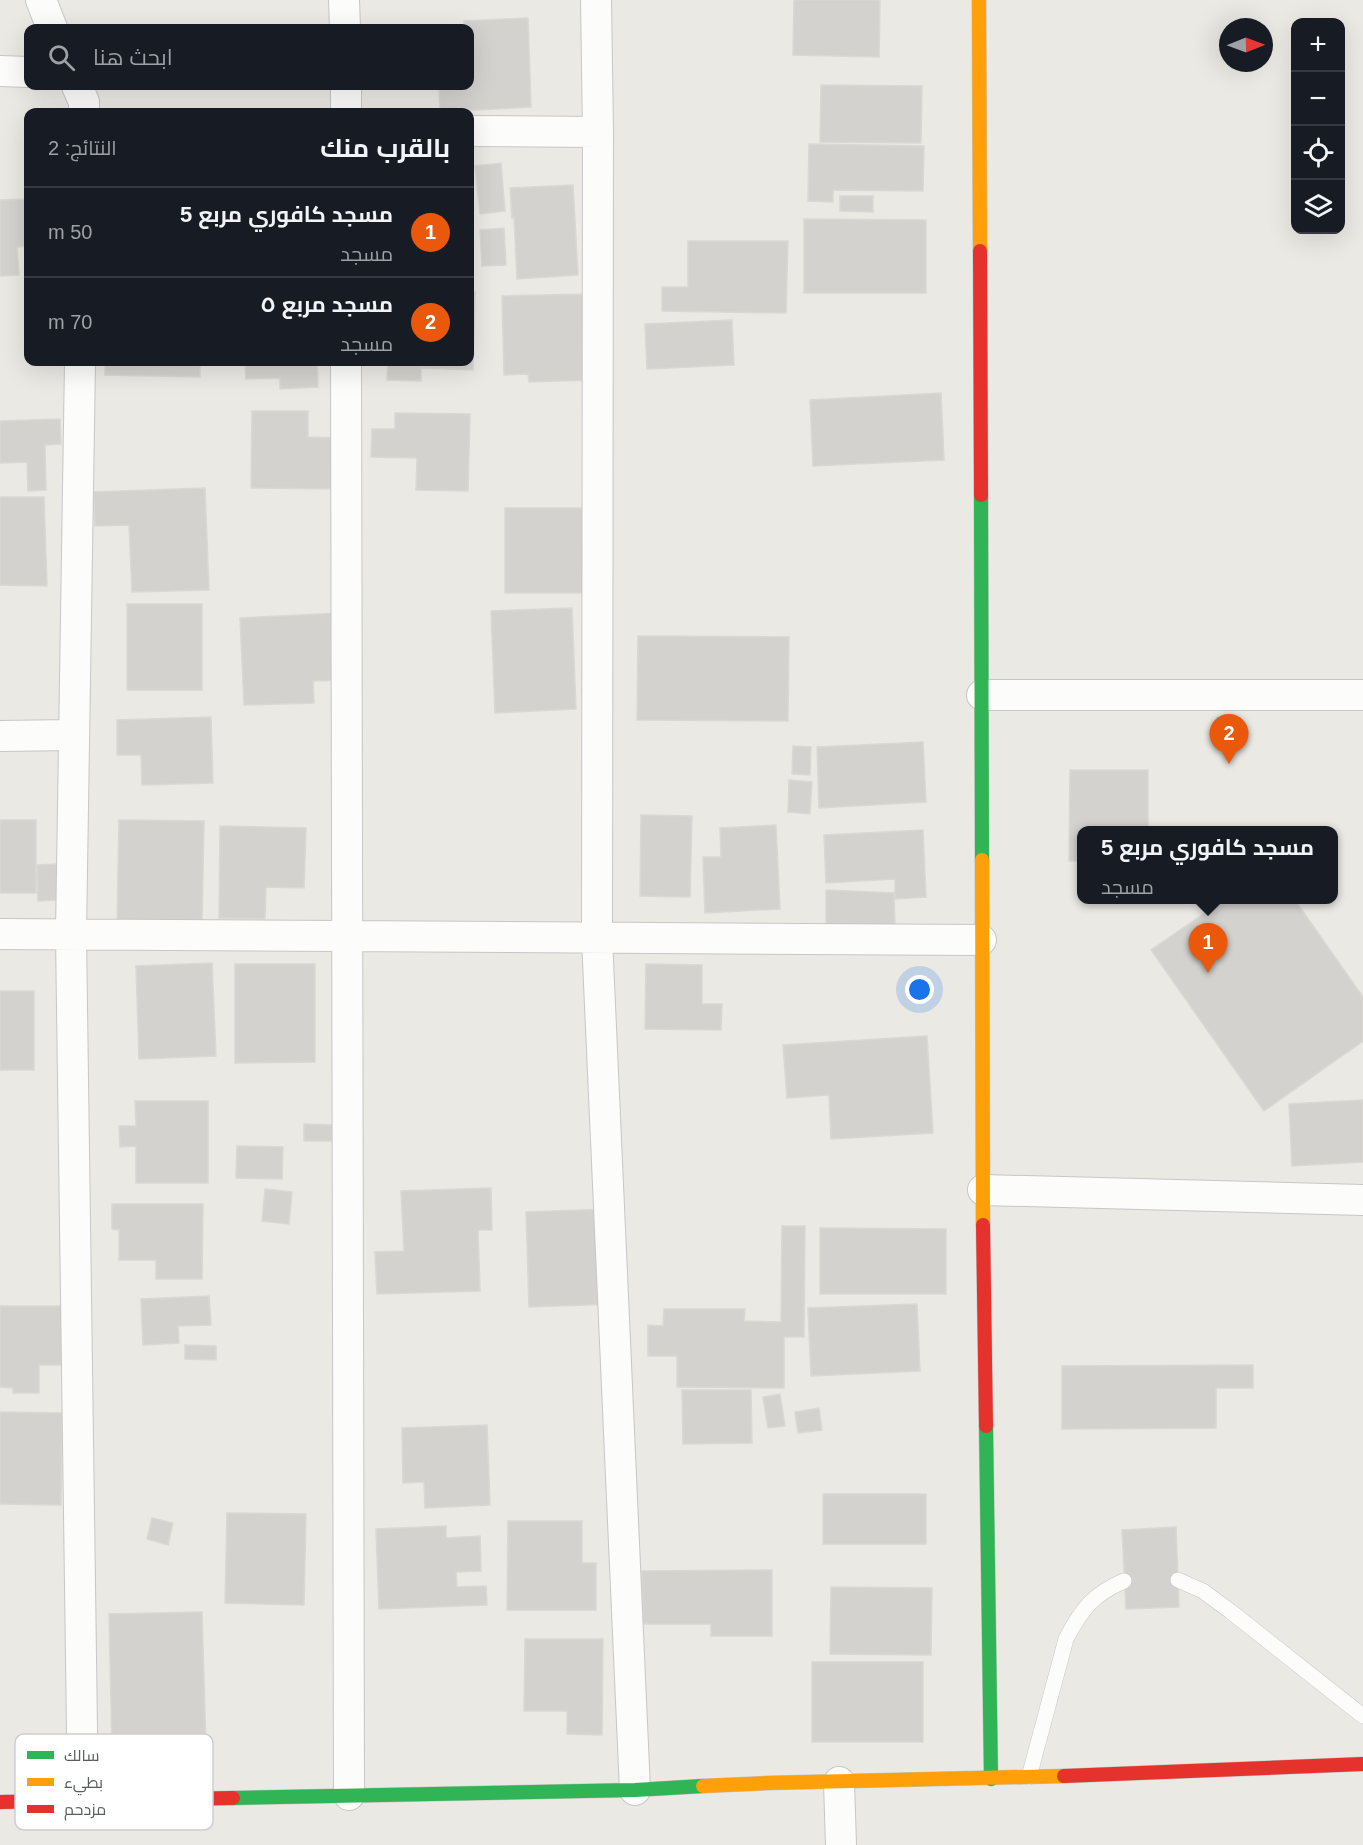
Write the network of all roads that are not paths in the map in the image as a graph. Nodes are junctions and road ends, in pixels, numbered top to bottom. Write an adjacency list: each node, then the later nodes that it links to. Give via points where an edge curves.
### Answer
1 (41, 0): 5 (street)
2 (344, 0): 6 (street)
3 (596, 0): 14 (street)
4 (979, 0): 17 (street)
5 (50, 24)
6 (345, 24)
7 (0, 71): 8 (street)
8 (24, 72)
9 (79, 90): 11 (street)
10 (346, 90): 12 (street)
11 (84, 108)
12 (346, 108)
13 (474, 131): 14 (street)
14 (598, 132): 24 (street)
15 (80, 366): 19 (street)
16 (346, 366): 23 (street)
17 (982, 695): 18 (street); 25 (street)
18 (1363, 695)
19 (73, 735): 20 (street); 22 (street)
20 (0, 736)
21 (0, 934): 22 (street)
22 (71, 934): 23 (street); 31 (street)
23 (348, 936): 24 (street); 37 (street)
24 (597, 938): 25 (street); 36 (street)
25 (981, 940): 26 (street)
26 (983, 1190): 27 (street); 34 (street)
27 (1363, 1200)
28 (1178, 1580): 30 (lane, via 1221,1604)
29 (1124, 1581): 33 (lane, via 1090,1602 1066,1639)
30 (1363, 1716)
31 (82, 1734)
32 (1363, 1764): 33 (street)
33 (1029, 1777): 34 (street)
34 (991, 1779): 35 (street)
35 (839, 1782): 36 (street); 39 (street)
36 (635, 1790): 37 (street)
37 (349, 1795): 38 (street)
38 (213, 1799)
39 (841, 1845)

